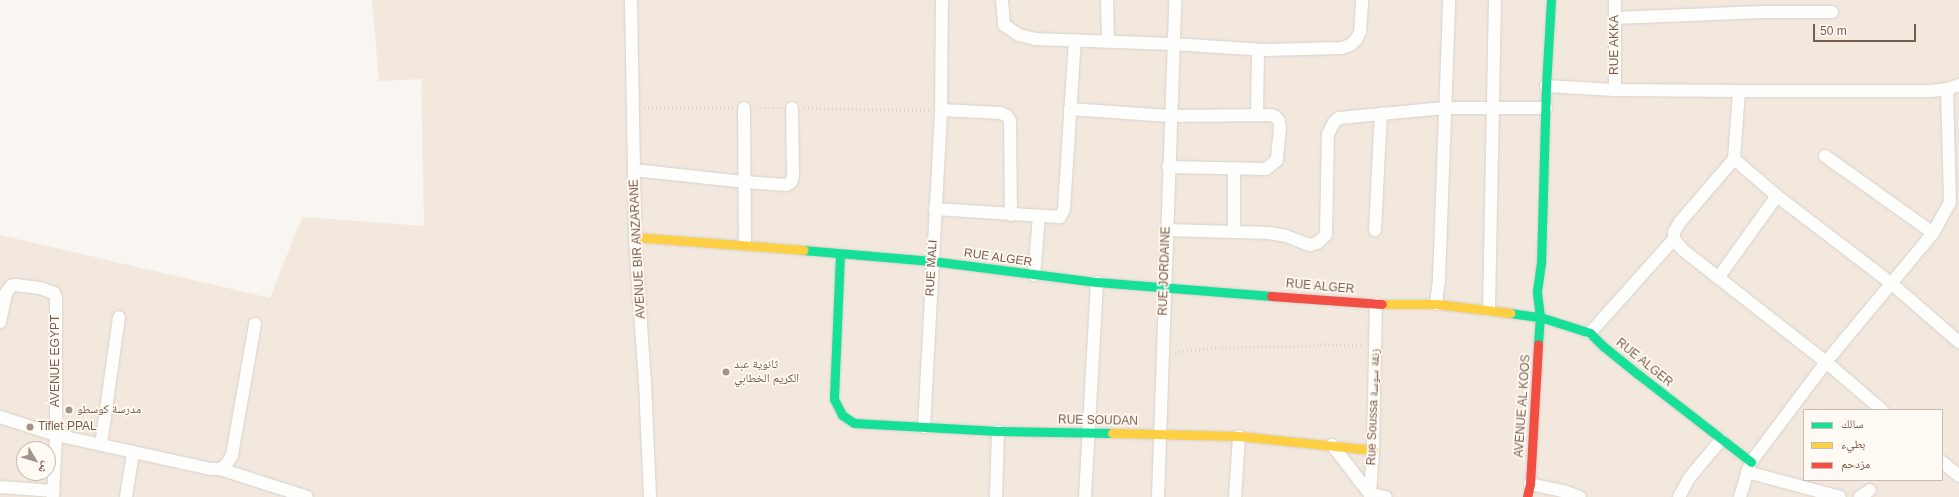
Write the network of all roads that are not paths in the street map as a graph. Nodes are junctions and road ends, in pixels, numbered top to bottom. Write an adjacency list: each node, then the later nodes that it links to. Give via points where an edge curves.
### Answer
1 (631, 0): 38 (street, AVENUE BIR ANZARANE)
2 (942, 0): 30 (street, RUE MALI)
3 (1002, 0): 15 (street, via 1004,25 1010,30 1035,39)
4 (1107, 0): 16 (street)
5 (1175, 0): 17 (street, RUE JORDAINE)
6 (1362, 0): 18 (street, via 1360,32 1356,40 1342,48)
7 (1449, 0): 26 (street)
8 (1494, 0): 29 (street)
9 (1551, 0): 20 (street, AVENUE AL KOOS)
10 (1615, 0): 14 (street, RUE AKKA)
11 (1762, 0): 12 (street)
12 (1762, 12): 13 (street); 14 (street)
13 (1832, 12)
14 (1615, 18): 22 (street, RUE AKKA)
15 (1075, 40): 16 (street); 28 (street)
16 (1108, 42): 17 (street)
17 (1173, 44): 18 (street); 33 (street, RUE JORDAINE)
18 (1258, 50): 32 (street)
19 (1959, 85): 21 (street)
20 (1546, 86): 22 (street); 27 (street, AVENUE AL KOOS)
21 (1946, 89): 23 (street); 47 (street, via 1950,202)
22 (1615, 90): 23 (street)
23 (1739, 91): 35 (street)
24 (744, 108): 39 (street)
25 (792, 108): 39 (street, via 791,182 786,185)
26 (1445, 108): 29 (street); 31 (street); 59 (street)
27 (1546, 108): 29 (street); 62 (street, AVENUE AL KOOS, via 1541,264 1537,291)
28 (1070, 109): 33 (street); 43 (street, via 1063,214 1060,217)
29 (1493, 109): 60 (street)
30 (941, 110): 41 (street, RUE MALI); 42 (street, via 1001,113 1007,116 1010,121)
31 (1381, 113): 45 (street); 46 (street, via 1339,118 1330,128 1326,235 1323,240 1310,245 1286,236)
32 (1257, 115): 33 (street); 37 (street, via 1271,115 1279,121 1277,160 1266,169)
33 (1170, 116): 36 (street, RUE JORDAINE)
34 (1825, 156): 47 (street)
35 (1734, 159): 40 (street); 49 (street, via 1680,222 1674,232)
36 (1168, 167): 37 (street); 44 (street, RUE JORDAINE)
37 (1234, 168): 46 (street)
38 (634, 170): 39 (street); 48 (street, AVENUE BIR ANZARANE)
39 (745, 182): 50 (street)
40 (1777, 196): 54 (street); 56 (street)
41 (935, 209): 42 (street); 52 (street, RUE MALI)
42 (1011, 215): 43 (street)
43 (1039, 217): 53 (street)
44 (1166, 230): 46 (street); 57 (street, RUE JORDAINE)
45 (1375, 230)
46 (1234, 231)
47 (1933, 233): 56 (street)
48 (635, 237): 50 (street, RUE ALGER); 92 (street, AVENUE BIR ANZARANE)
49 (1674, 239): 54 (street, via 1683,250); 65 (street)
50 (745, 244): 51 (street, RUE ALGER)
51 (840, 254): 52 (street, RUE ALGER); 70 (street, RUE SOUDAN, via 834,399 836,406 842,415 854,423)
52 (932, 261): 53 (street, RUE ALGER); 70 (street, RUE MALI)
53 (1034, 275): 55 (street, RUE ALGER)
54 (1718, 278): 67 (street)
55 (1097, 282): 57 (street, RUE ALGER); 72 (street)
56 (1892, 284): 66 (street); 67 (street)
57 (1164, 286): 58 (street, RUE ALGER); 73 (street, RUE JORDAINE)
58 (1376, 304): 59 (street, RUE ALGER); 79 (street, Rue Soussa زنقة سوسة)
59 (1436, 304): 60 (street, RUE ALGER)
60 (1489, 310): 62 (street, RUE ALGER)
61 (119, 317): 77 (street)
62 (1540, 317): 65 (street, RUE ALGER); 85 (street, AVENUE AL KOOS)
63 (0, 322): 74 (street, AVENUE EGYPT, via 6,293 13,285 54,293)
64 (255, 324): 83 (street, via 232,455)
65 (1590, 333): 76 (street, RUE ALGER)
66 (1959, 342)
67 (1826, 362): 68 (street); 82 (street)
68 (1881, 409)
69 (0, 418): 74 (street)
70 (924, 427): 71 (street, RUE SOUDAN)
71 (998, 431): 72 (street, RUE SOUDAN); 93 (street)
72 (1089, 433): 73 (street, RUE SOUDAN); 94 (street)
73 (1160, 434): 75 (street, RUE SOUDAN); 95 (street, RUE JORDAINE)
74 (56, 436): 77 (street); 88 (street, AVENUE EGYPT)
75 (1239, 436): 78 (street, RUE SOUDAN); 96 (street)
76 (1721, 440): 82 (street, RUE ALGER); 100 (street, via 1689,478)
77 (101, 446): 80 (street)
78 (1332, 446): 79 (street, RUE SOUDAN); 89 (street)
79 (1373, 450): 89 (street, Rue Soussa زنقة سوسة)
80 (133, 452): 83 (street); 90 (street)
81 (1943, 463): 84 (street)
82 (1749, 467): 101 (street); 102 (street)
83 (220, 469): 91 (street)
84 (1959, 476)
85 (1530, 484): 98 (street, AVENUE AL KOOS); 99 (street)
86 (0, 487): 88 (street)
87 (1870, 490): 103 (street)
88 (53, 494)
89 (1370, 494): 97 (street)
90 (126, 497)
91 (306, 497)
92 (650, 497)
93 (996, 497)
94 (1085, 497)
95 (1158, 497)
96 (1235, 497)
97 (1386, 497)
98 (1527, 497)
99 (1580, 497)
100 (1679, 497)
101 (1740, 497)
102 (1840, 497)
103 (1860, 497)

